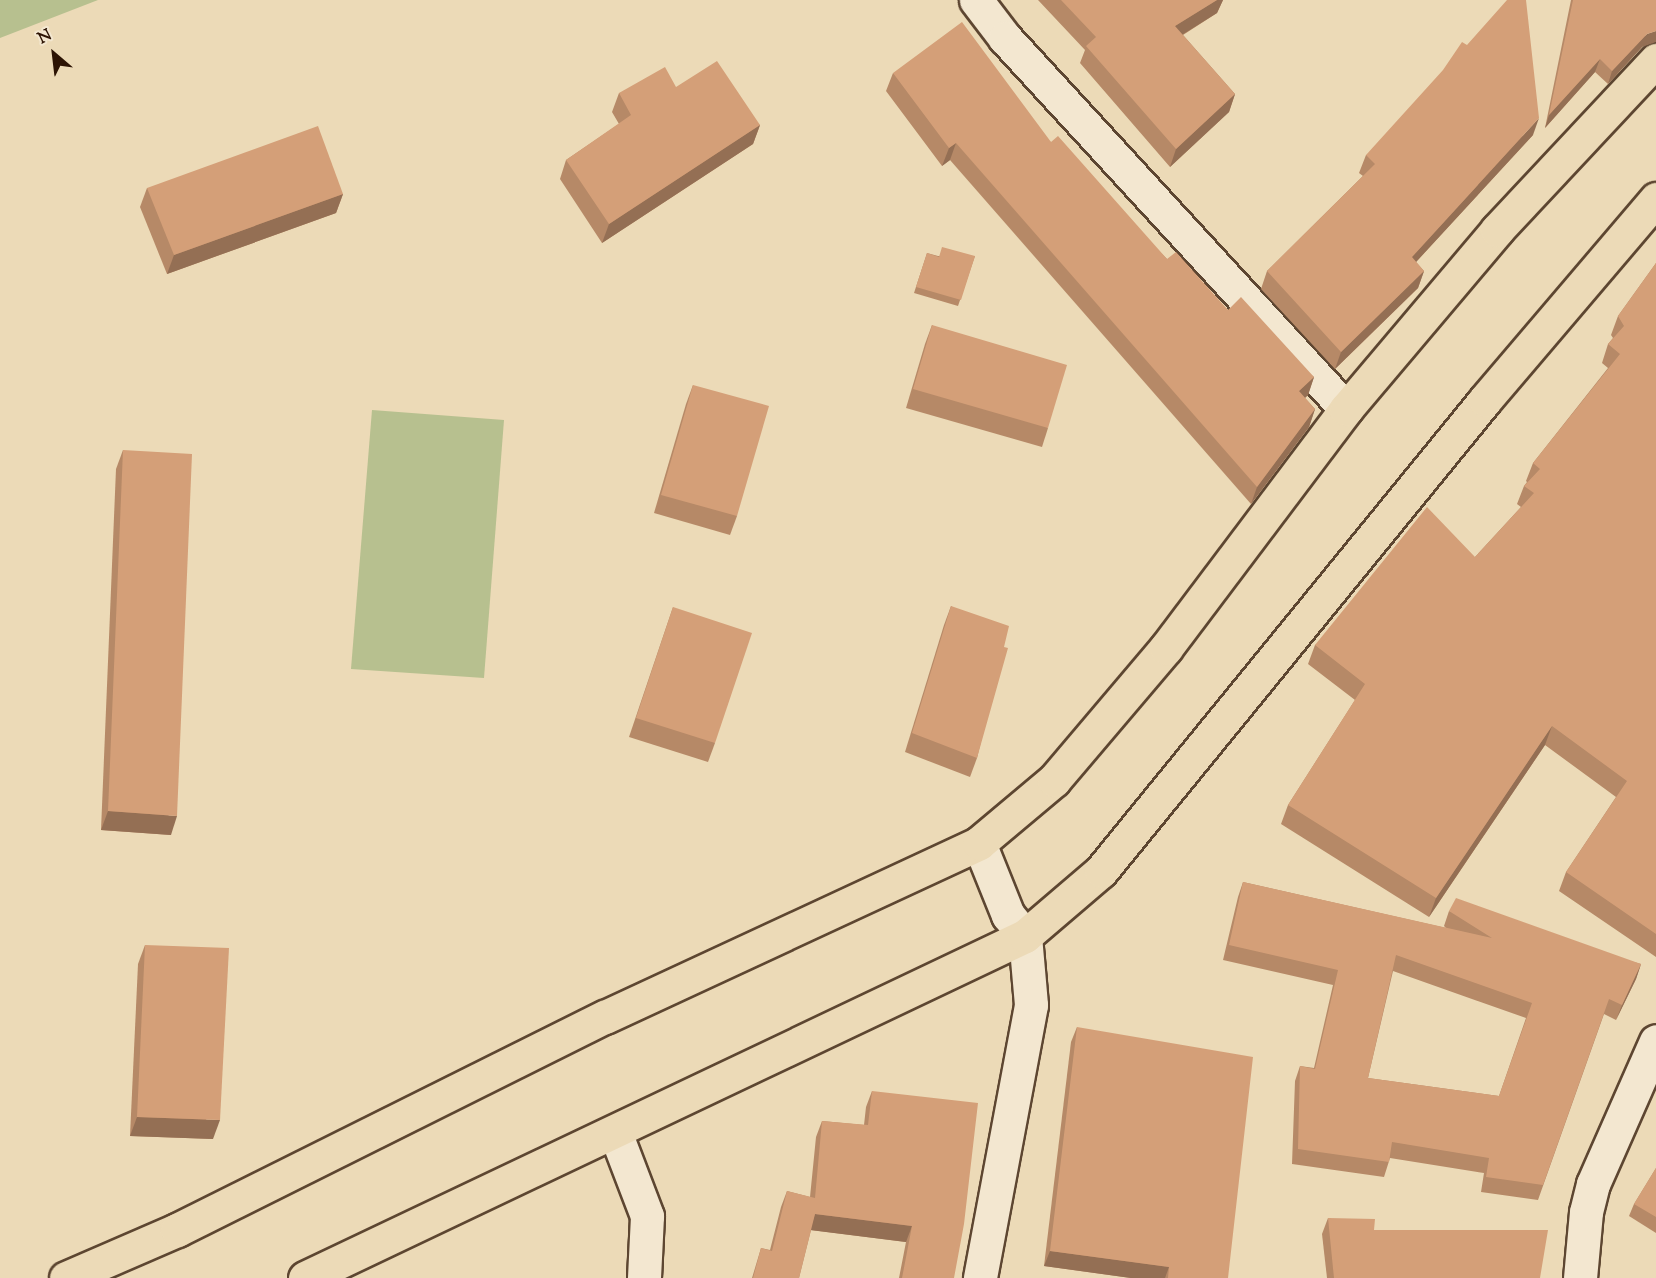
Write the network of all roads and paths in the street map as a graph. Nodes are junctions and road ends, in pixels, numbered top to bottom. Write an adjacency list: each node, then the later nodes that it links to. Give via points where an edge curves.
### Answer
1 (976, 0): 4 (street, via 1005,38)
2 (1656, 60): 4 (main road, via 1497,230)
3 (1656, 200): 6 (main road, via 1485,400 1101,871)
4 (1346, 409): 5 (main road, via 1166,648 1054,780)
5 (979, 843): 6 (street, via 1008,915); 9 (main road, via 605,1017 177,1230)
6 (1024, 936): 8 (main road); 12 (street, via 1031,1005)
7 (1656, 1041): 13 (street, via 1593,1184 1586,1212)
8 (615, 1132): 10 (main road); 11 (street, via 647,1216)
9 (66, 1278)
10 (305, 1278)
11 (644, 1278)
12 (980, 1278)
13 (1580, 1278)

